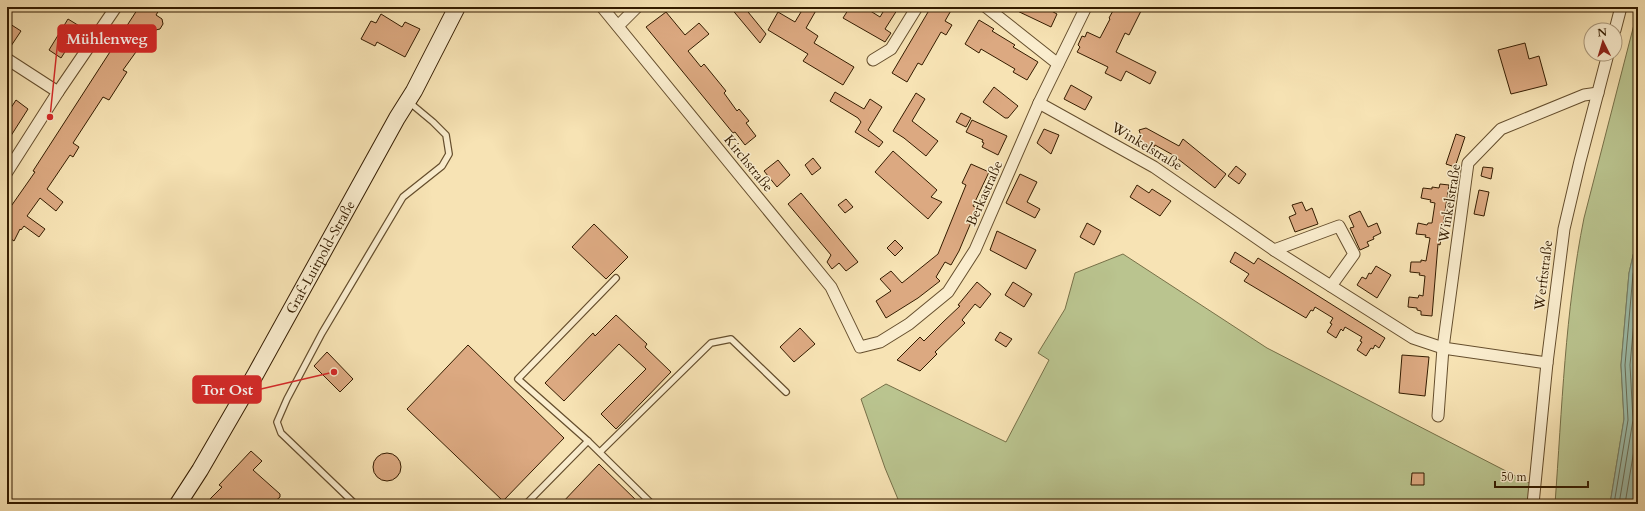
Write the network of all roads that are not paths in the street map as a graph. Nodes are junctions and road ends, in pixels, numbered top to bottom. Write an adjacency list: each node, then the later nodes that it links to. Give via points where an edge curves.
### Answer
1 (116, 7): 15 (street)
2 (457, 7): 17 (street, Graf-Luitpold-Straße)
3 (602, 7): 10 (street, Kirchstraße)
4 (637, 7): 10 (street)
5 (917, 7): 12 (street, via 891,49)
6 (986, 7): 14 (street)
7 (1086, 7): 14 (street, Berkastraße)
8 (1621, 7): 9 (street)
9 (1617, 22)
10 (618, 26): 23 (street, Kirchstraße, via 831,287)
11 (7, 59): 15 (street)
12 (873, 60)
13 (1606, 62): 16 (street, Werftstraße)
14 (1058, 64): 18 (street, Berkastraße)
15 (58, 92): 19 (street)
16 (1598, 93): 24 (street, Winkelstraße, via 1584,95 1501,129 1468,163); 25 (street, Werftstraße, via 1564,229)
17 (407, 101): 31 (street, Graf-Luitpold-Straße, via 255,375); 34 (lane, via 446,135 449,154 442,166 402,197 322,333 277,422 281,433)
18 (1039, 103): 20 (street, Winkelstraße, via 1154,167); 23 (street, Berkastraße, via 975,250 948,292 909,324 880,342)
19 (7, 172)
20 (1274, 250): 22 (street, Winkelstraße); 22 (street, via 1339,226 1354,254)
21 (616, 278): 28 (lane, via 518,379)
22 (1331, 286): 24 (street, Winkelstraße, via 1413,338)
23 (860, 347)
24 (1443, 348): 25 (street, Winkelstraße); 27 (street, Winkelstraße)
25 (1547, 364): 36 (street, Werftstraße)
26 (786, 392): 29 (lane, via 731,339 711,343)
27 (1438, 416)
28 (588, 441): 29 (lane); 35 (lane)
29 (600, 452): 30 (lane)
30 (650, 502)
31 (178, 504)
32 (292, 504): 33 (lane)
33 (298, 504)
34 (354, 504)
35 (526, 504)
36 (1533, 504)

